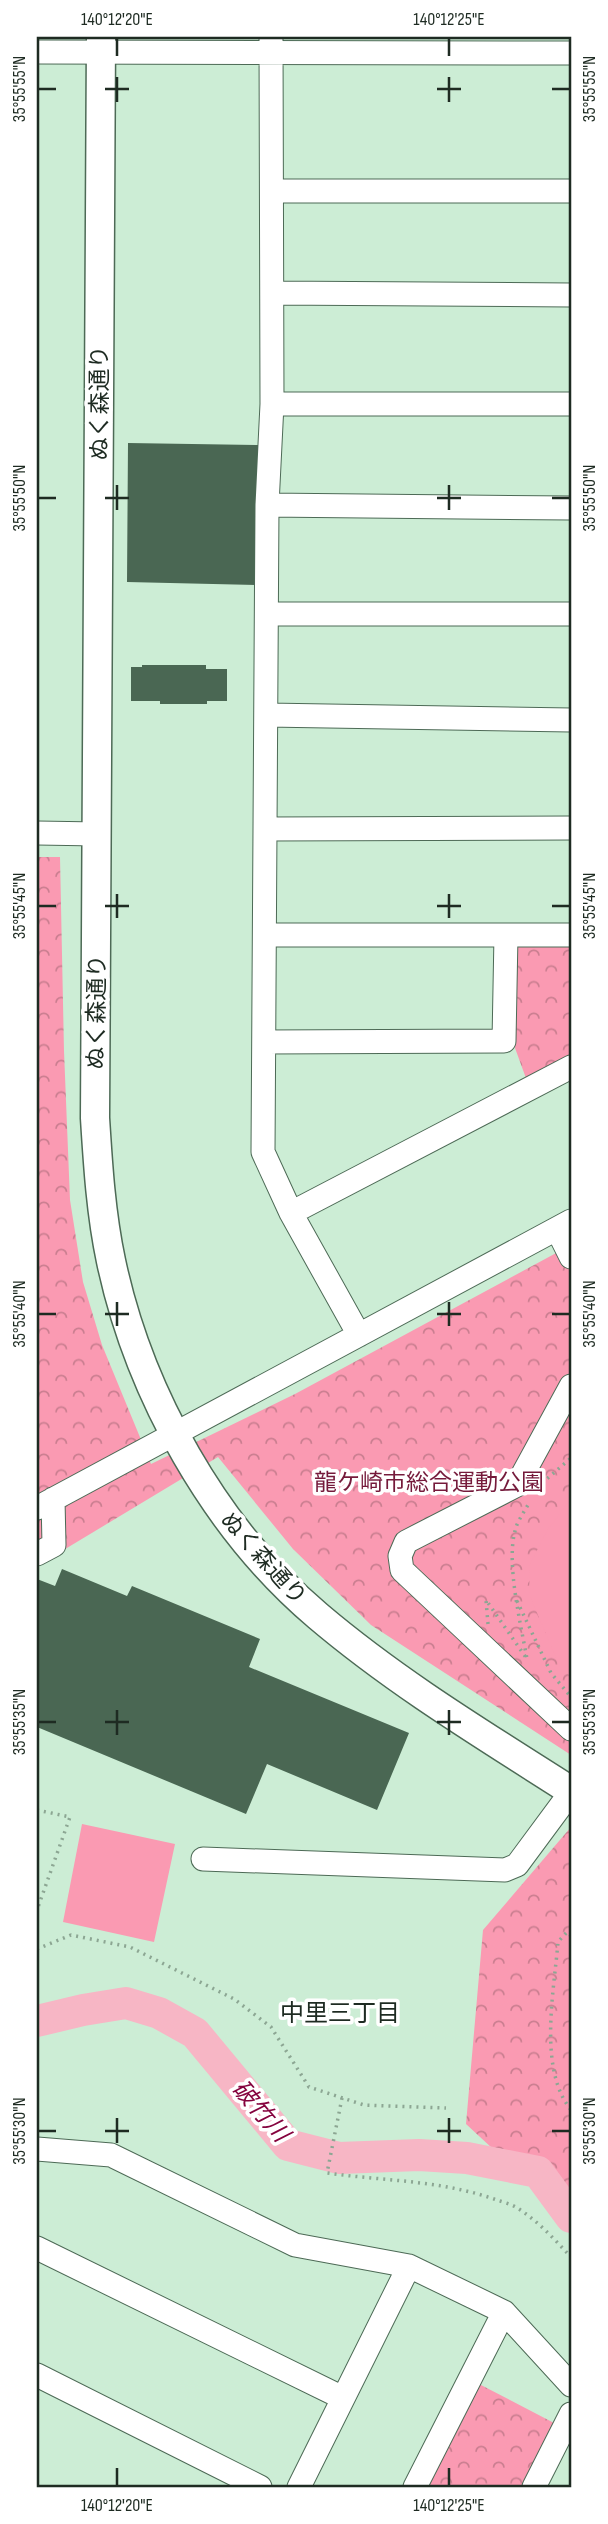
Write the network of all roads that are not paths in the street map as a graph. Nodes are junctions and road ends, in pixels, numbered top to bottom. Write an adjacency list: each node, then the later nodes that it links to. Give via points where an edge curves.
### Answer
1 (101, 44): 2 (street); 3 (street); 20 (main road, ぬく森通り)
2 (271, 45): 4 (street); 5 (street)
3 (37, 52)
4 (571, 53)
5 (272, 191): 6 (street); 7 (street)
6 (571, 191)
7 (272, 293): 8 (street); 9 (street)
8 (571, 295)
9 (272, 404): 10 (street); 11 (street)
10 (571, 404)
11 (267, 505): 12 (street); 13 (street)
12 (571, 508)
13 (267, 614): 14 (street); 15 (street)
14 (571, 614)
15 (267, 715): 16 (street); 18 (street)
16 (571, 720)
17 (571, 828): 18 (street)
18 (266, 829): 21 (street)
19 (37, 833): 20 (street)
20 (98, 834): 31 (main road, ぬく森通り, via 95,1118 103,1214 123,1307 149,1379)
21 (265, 935): 22 (street); 24 (street)
22 (506, 935): 23 (street); 24 (street, via 504,1041)
23 (571, 935)
24 (264, 1042): 26 (street, via 263,1153)
25 (571, 1067): 26 (street)
26 (291, 1213): 29 (street)
27 (564, 1225): 28 (street); 29 (street)
28 (571, 1257)
29 (359, 1335): 31 (street)
30 (571, 1386): 34 (street, via 517,1485 406,1542 400,1556 402,1570)
31 (176, 1435): 32 (street); 35 (main road, ぬく森通り, via 202,1482 246,1543 317,1615 376,1662)
32 (45, 1503): 33 (street, via 54,1545)
33 (37, 1554)
34 (571, 1729)
35 (571, 1792): 36 (street, via 517,1865 505,1870)
36 (203, 1859)
37 (37, 2149): 39 (street, via 111,2155 295,2245)
38 (37, 2248): 43 (street)
39 (409, 2266): 40 (street); 43 (street)
40 (504, 2312): 42 (street); 47 (street)
41 (37, 2375): 45 (street)
42 (571, 2385)
43 (343, 2398): 46 (street)
44 (571, 2414): 48 (street)
45 (260, 2487)
46 (299, 2487)
47 (415, 2487)
48 (534, 2487)

